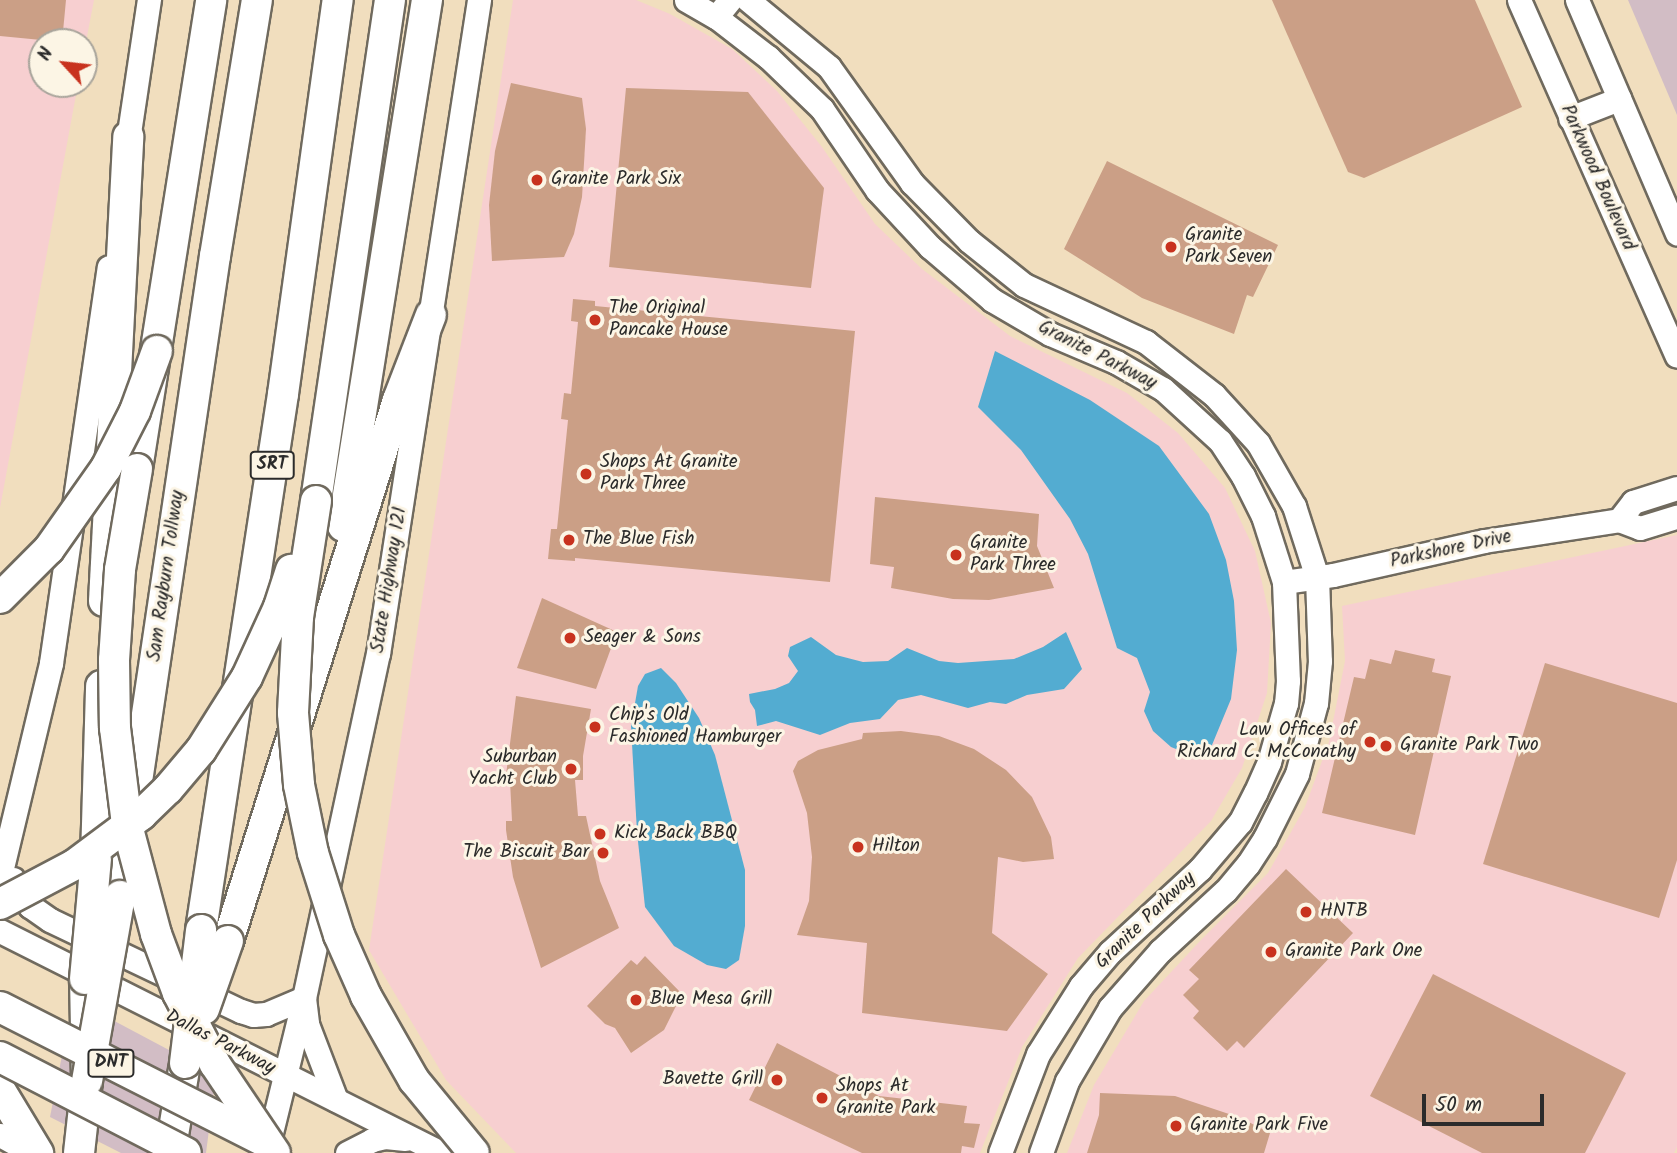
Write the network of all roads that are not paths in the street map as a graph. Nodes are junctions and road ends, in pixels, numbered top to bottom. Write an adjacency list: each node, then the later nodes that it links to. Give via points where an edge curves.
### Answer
1 (149, 0): 17 (main road)
2 (211, 0): 22 (highway)
3 (257, 0): 45 (highway, Sam Rayburn Tollway, bridge, via 120,896)
4 (338, 0): 38 (highway, SRT)
5 (390, 0): 14 (highway)
6 (396, 0): 14 (highway)
7 (427, 0): 31 (highway)
8 (479, 0): 21 (main road, State Highway 121)
9 (686, 0): 13 (main road, Granite Parkway)
10 (748, 0): 19 (main road, Granite Parkway, via 829,67 912,183)
11 (1519, 0): 16 (main road, Parkwood Boulevard)
12 (1577, 0): 15 (main road)
13 (723, 9): 20 (main road, Granite Parkway, via 822,109 877,190 930,247)
14 (384, 49): 25 (highway)
15 (1619, 99): 16 (main road); 18 (main road)
16 (1570, 118): 23 (main road, Parkwood Boulevard)
17 (128, 136): 34 (main road, via 51,663 16,820); 45 (highway, bridge, via 96,858 85,979)
18 (1677, 233)
19 (1001, 267): 20 (main road); 28 (main road, Granite Parkway, via 1024,285 1146,342 1214,395 1258,443 1294,506)
20 (980, 289): 29 (main road, Granite Parkway, via 1050,334 1116,362 1163,389 1220,441 1263,516)
21 (431, 315): 31 (highway, via 398,400); 40 (main road, State Highway 121, via 378,654)
22 (157, 351): 30 (highway, bridge, via 135,411 106,468 49,549); 55 (highway, bridge, via 117,601 113,691 122,795 147,905 174,984 215,1064)
23 (1677, 356)
24 (1677, 488): 27 (main road, via 1633,502)
25 (316, 501): 36 (highway, bridge, via 264,643 201,750 168,789 103,846 50,880); 59 (highway, bridge, via 298,617 293,713 299,785 313,853 339,935 366,996 414,1080)
26 (1677, 517): 27 (main road, Parkshore Drive, via 1640,528)
27 (1619, 520): 28 (main road, Parkshore Drive, via 1484,541)
28 (1317, 578): 29 (main road, Parkshore Drive); 33 (main road, Granite Parkway, via 1321,661 1316,703 1297,774)
29 (1284, 582): 32 (main road, Granite Parkway, via 1286,703 1269,762)
30 (0, 598)
31 (327, 631): 38 (highway)
32 (1240, 822): 33 (main road); 39 (main road, Granite Parkway, via 1200,869 1110,952)
33 (1265, 838): 42 (main road, Granite Parkway, via 1225,891 1160,951)
34 (4, 844): 35 (main road); 40 (main road, via 14,883 30,906 50,920 253,1015)
35 (0, 876)
36 (0, 904)
37 (0, 931): 44 (main road, Dallas Parkway)
38 (214, 935): 52 (highway, SRT, bridge)
39 (1081, 986): 42 (main road); 60 (main road, Granite Parkway, via 1038,1054)
40 (304, 998): 44 (main road, State Highway 121); 47 (main road, via 307,1024)
41 (0, 1007): 56 (highway, DNT, bridge)
42 (1110, 1008): 61 (main road, Granite Parkway, via 1067,1081)
43 (0, 1057): 53 (highway, DNT, bridge)
44 (284, 1076): 47 (main road, Dallas Parkway); 54 (main road, State Highway 121)
45 (87, 1081): 51 (highway, Sam Rayburn Tollway)
46 (0, 1090): 50 (highway)
47 (335, 1100): 49 (main road, Dallas Parkway)
48 (0, 1135): 50 (main road)
49 (415, 1141): 57 (main road, via 385,1137); 58 (main road, Dallas Parkway)
50 (36, 1153)
51 (79, 1153)
52 (170, 1153)
53 (186, 1153)
54 (266, 1153)
55 (275, 1153)
56 (287, 1153)
57 (348, 1153)
58 (441, 1153)
59 (474, 1153)
60 (1000, 1153)
61 (1041, 1153)

